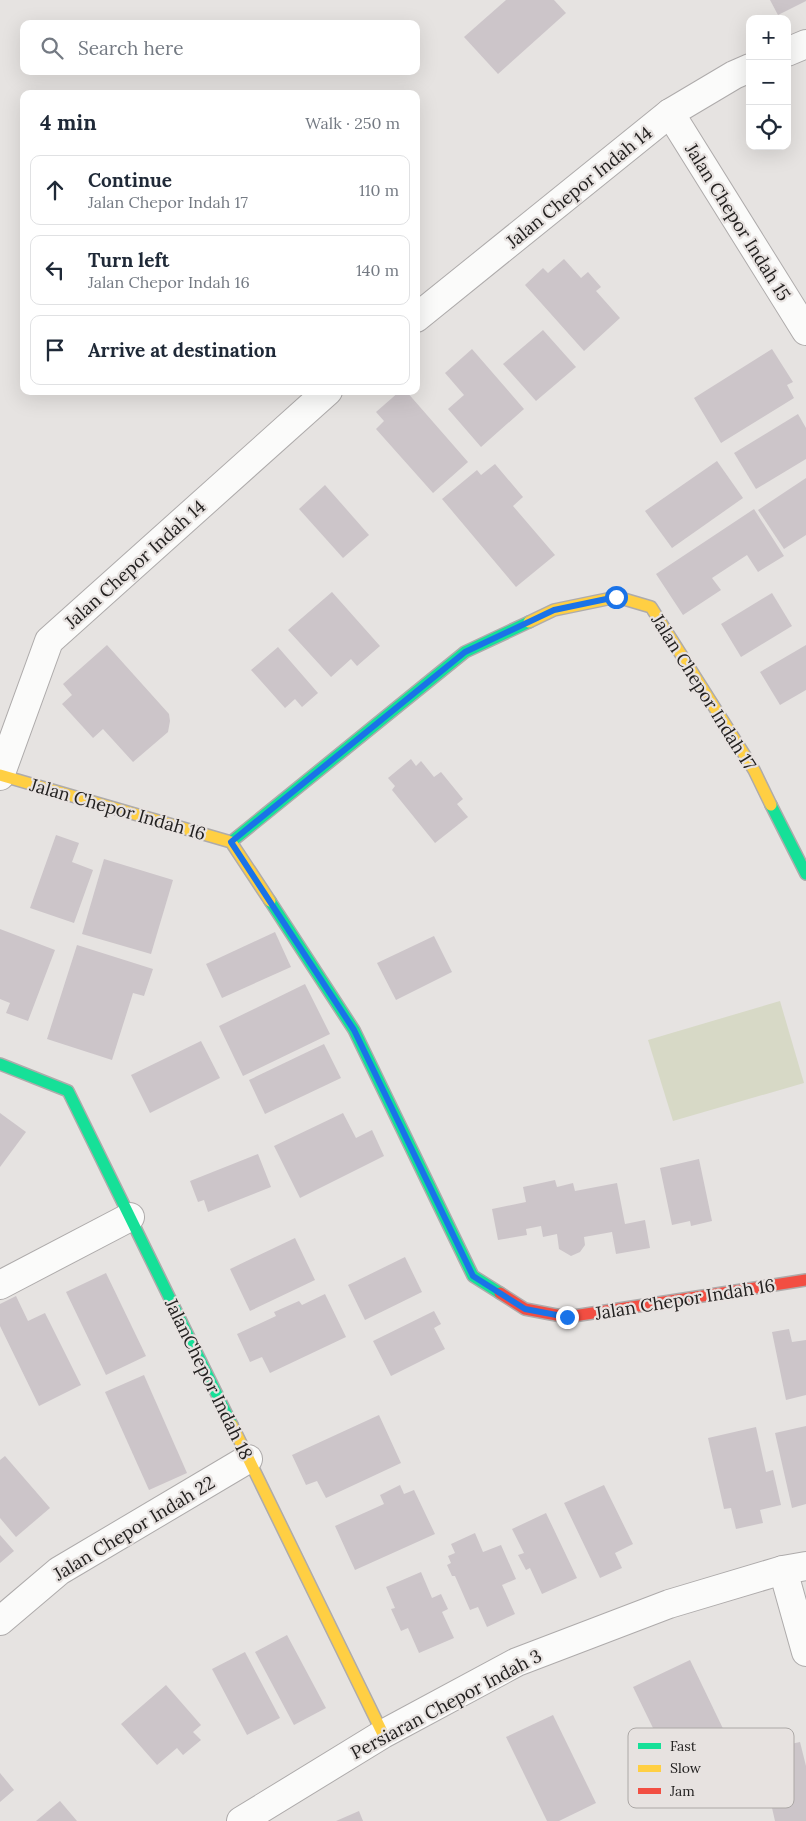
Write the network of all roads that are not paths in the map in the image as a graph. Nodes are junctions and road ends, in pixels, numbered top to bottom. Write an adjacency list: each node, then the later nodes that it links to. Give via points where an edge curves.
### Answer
1 (806, 44): 2 (street)
2 (791, 50)
3 (746, 70): 4 (street, Jalan Chepor Indah 14)
4 (670, 113): 5 (street, Jalan Chepor Indah 14); 6 (street, Jalan Chepor Indah 15)
5 (420, 315)
6 (806, 331)
7 (324, 395): 8 (street, Jalan Chepor Indah 14, via 50,641)
8 (0, 776): 9 (street, Jalan Chepor Indah 16)
9 (231, 842): 10 (street, Jalan Chepor Indah 17, via 465,652 554,610 616,597 651,607 754,770); 13 (street, Jalan Chepor Indah 16, via 354,1030 473,1276 525,1309 567,1317)
10 (806, 874)
11 (0, 1064): 12 (street, JalanChepor Indah 18, via 68,1091)
12 (130, 1217): 14 (street); 15 (street, JalanChepor Indah 18)
13 (806, 1280)
14 (0, 1285)
15 (248, 1459): 17 (street, Jalan Chepor Indah 22, via 59,1571); 19 (street, JalanChepor Indah 18)
16 (794, 1568): 18 (street); 19 (street, Persiaran Chepor Indah 3, via 669,1604 518,1662)
17 (0, 1621)
18 (806, 1652)
19 (383, 1734): 20 (street, Persiaran Chepor Indah 3)
20 (241, 1821)

